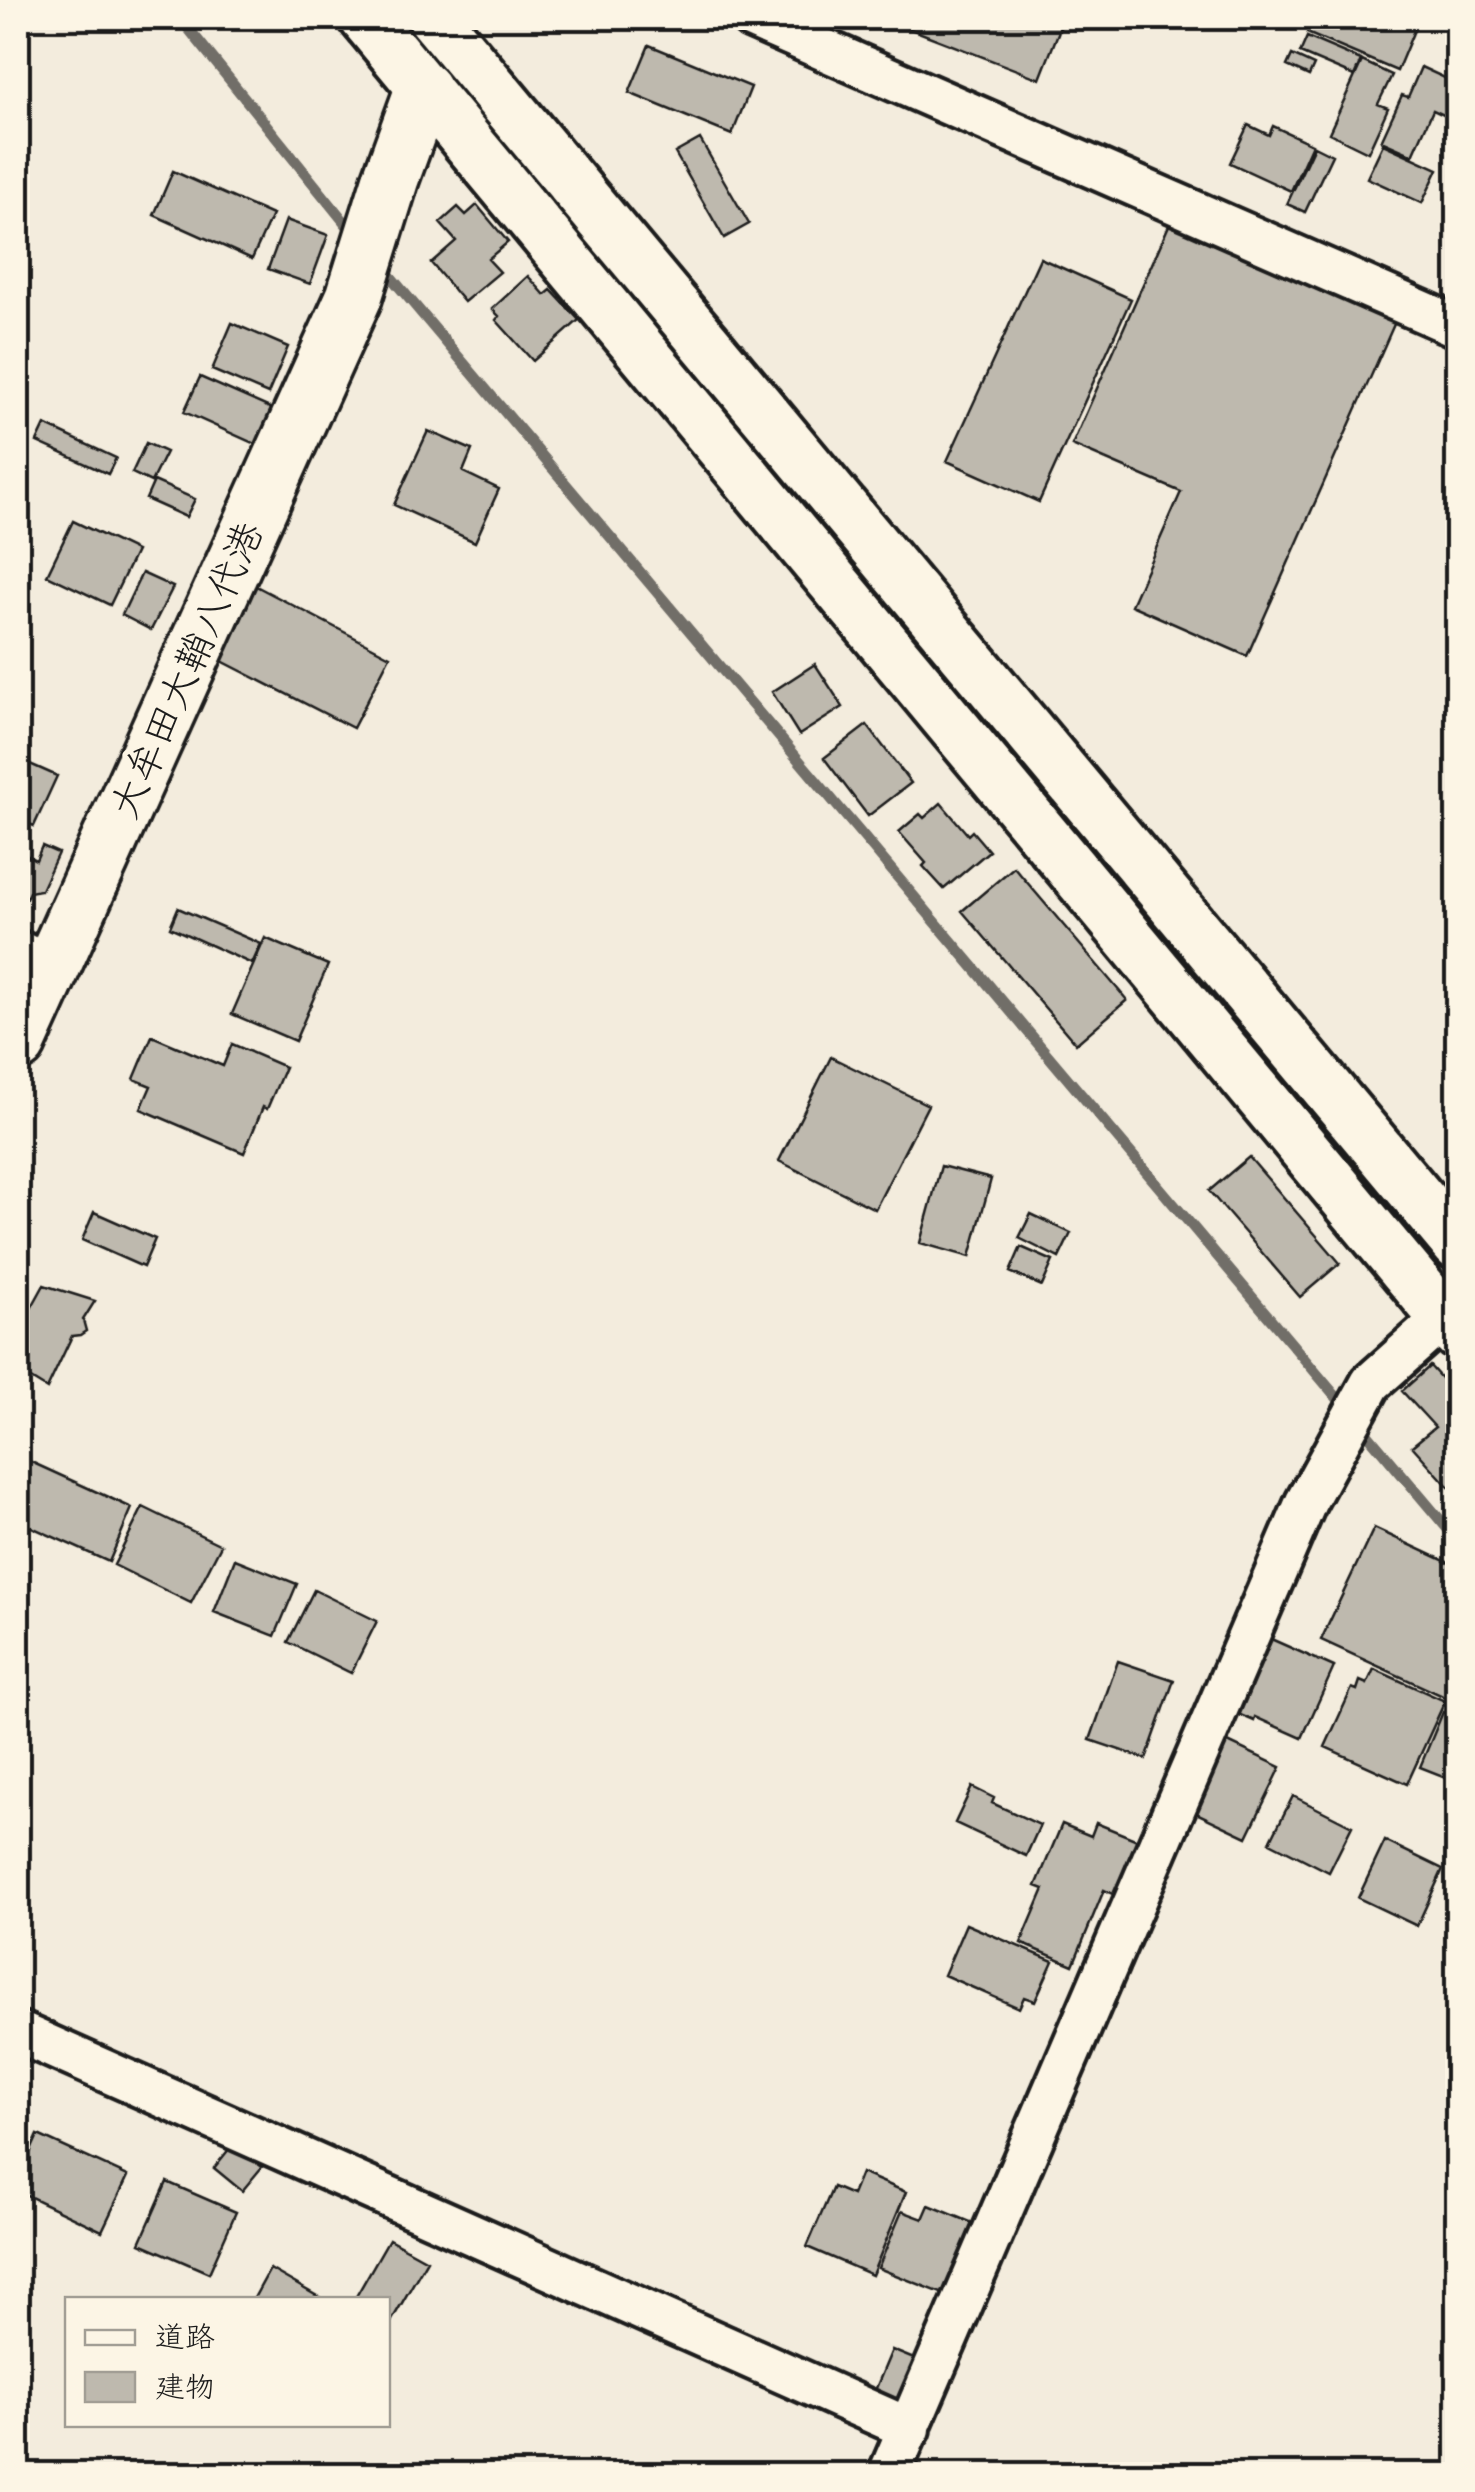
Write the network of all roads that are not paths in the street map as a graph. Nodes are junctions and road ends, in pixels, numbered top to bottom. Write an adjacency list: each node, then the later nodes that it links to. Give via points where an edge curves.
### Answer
1 (365, 18): 4 (street)
2 (434, 18): 8 (street)
3 (752, 18): 5 (street)
4 (423, 90): 6 (main road, 大牟田大鞘八代港, via 354,298); 9 (street)
5 (1458, 327)
6 (35, 959): 7 (main road, 大牟田大鞘八代港)
7 (18, 1044)
8 (1458, 1245)
9 (1451, 1326): 11 (street, via 1371,1384 1306,1502)
10 (18, 2032): 11 (street)
11 (910, 2429): 12 (street)
12 (889, 2474)

